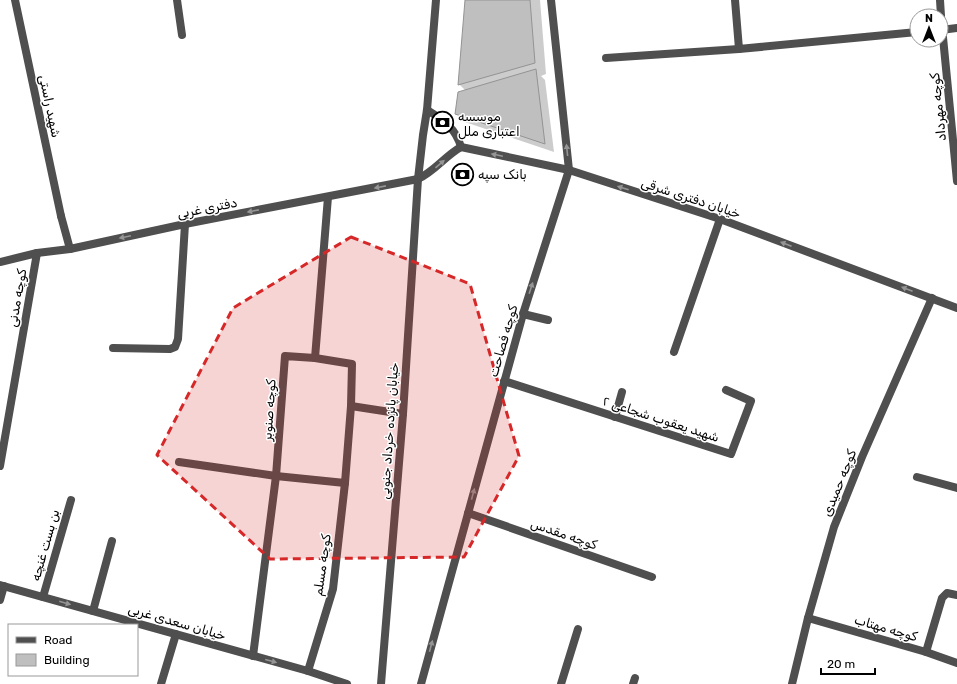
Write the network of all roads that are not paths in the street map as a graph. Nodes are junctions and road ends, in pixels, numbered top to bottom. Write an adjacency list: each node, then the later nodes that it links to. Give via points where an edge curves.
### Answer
1 (15, 0): 19 (street, شهید راستی)
2 (177, 0): 7 (street)
3 (436, 0): 11 (street)
4 (551, 0): 13 (street, کوچه فصاحت, one-way to 4)
5 (735, 0): 9 (street)
6 (909, 33): 9 (street)
7 (182, 35)
8 (944, 48): 15 (street, کوچه مهرداد)
9 (739, 49): 10 (street)
10 (606, 58)
11 (427, 110): 12 (street, via 451,128); 14 (street, خیابان پانزده خرداد جنوبی)
12 (461, 147): 13 (street, خیابان دفتری شرقی, one-way to 12); 14 (street, one-way to 12)
13 (569, 170): 17 (street, خیابان دفتری شرقی, one-way to 13); 24 (street, کوچه فصاحت, one-way to 13)
14 (418, 179): 16 (street, دفتری غربی, one-way to 16); 33 (street, خیابان پانزده خرداد جنوبی)
15 (957, 181)
16 (328, 197): 18 (street, دفتری غربی, one-way to 18); 28 (street)
17 (720, 219): 22 (street, خیابان دفتری شرقی, one-way to 17); 27 (street)
18 (185, 224): 19 (street, دفتری غربی, one-way to 19); 26 (street, via 178,339 175,347)
19 (70, 249): 20 (street, دفتری غربی)
20 (37, 253): 21 (street, دفتری غربی); 36 (street, کوچه مدنی)
21 (0, 262)
22 (932, 298): 23 (street, خیابان دفتری شرقی); 50 (street, کوچه حمیدی, via 834,527)
23 (955, 304)
24 (523, 314): 25 (street); 29 (street, کوچه فصاحت)
25 (548, 320)
26 (114, 348)
27 (674, 352)
28 (315, 358): 32 (street, کوچه مسلم, via 352,364); 37 (street, کوچه صنوبر, via 284,356)
29 (504, 381): 34 (street, شهید یعقوب شجاعی ۲); 42 (street, کوچه فصاحت, one-way to 29)
30 (726, 390): 34 (street, شهید یعقوب شجاعی ۲, via 751,401 731,454)
31 (622, 392): 34 (street)
32 (351, 406): 33 (street); 39 (street, کوچه مسلم)
33 (403, 414): 59 (street, خیابان پانزده خرداد جنوبی)
34 (615, 417)
35 (179, 462): 37 (street)
36 (0, 466)
37 (276, 476): 39 (street); 54 (street, کوچه صنوبر)
38 (917, 477): 40 (street)
39 (344, 483): 56 (street, کوچه مسلم, via 333,589)
40 (957, 488)
41 (71, 500): 47 (street, بن بست غنچه)
42 (468, 513): 44 (street, کوچه مقدس); 60 (street, کوچه فصاحت, one-way to 42)
43 (112, 541): 49 (street)
44 (652, 577)
45 (2, 585): 47 (street, خیابان سعدی غربی); 48 (street)
46 (957, 595): 53 (street, via 947,593 942,598)
47 (43, 597): 49 (street, خیابان سعدی غربی, one-way to 49)
48 (0, 600)
49 (93, 611): 52 (street, خیابان سعدی غربی)
50 (808, 618): 53 (street, کوچه مهتاب); 62 (street, کوچه حمیدی)
51 (578, 629): 61 (street)
52 (176, 634): 54 (street, خیابان سعدی غربی); 57 (street)
53 (926, 652): 55 (street, کوچه مهتاب)
54 (254, 656): 56 (street, خیابان سعدی غربی, one-way to 56)
55 (957, 663)
56 (308, 671): 58 (street, خیابان سعدی غربی)
57 (161, 684)
58 (347, 684)
59 (381, 684)
60 (421, 684)
61 (561, 684)
62 (792, 684)

